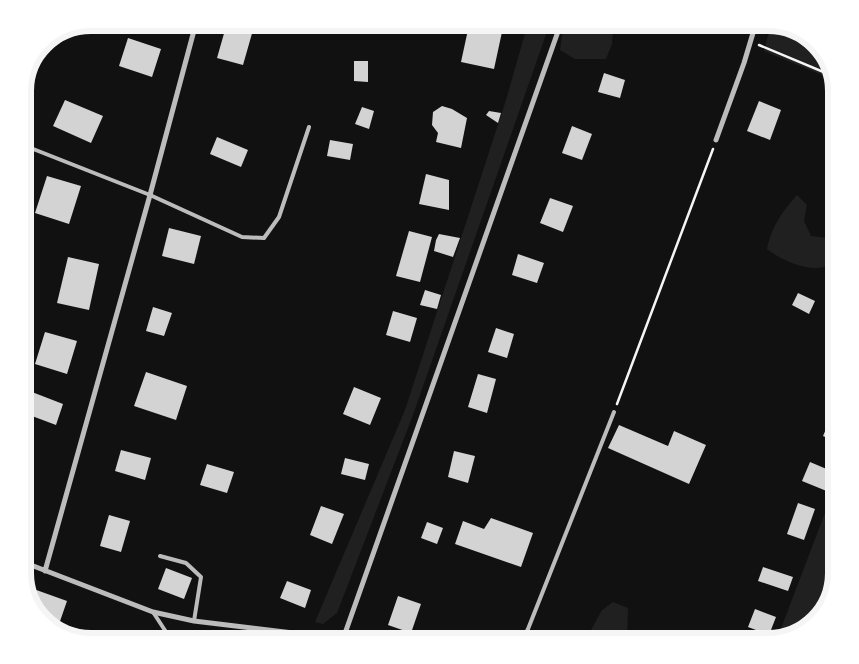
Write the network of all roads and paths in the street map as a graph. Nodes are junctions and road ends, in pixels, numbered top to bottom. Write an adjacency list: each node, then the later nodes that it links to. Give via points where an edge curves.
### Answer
1 (194, 31): 9 (street)
2 (558, 31): 18 (street)
3 (753, 31): 4 (street)
4 (750, 42): 5 (path); 7 (street)
5 (825, 73)
6 (309, 127): 9 (lane, via 279,217 264,238 242,237)
7 (716, 140): 10 (path)
8 (31, 148): 9 (lane)
9 (150, 195): 13 (street)
10 (614, 412): 19 (lane)
11 (160, 556): 15 (lane, via 186,563 202,577)
12 (31, 566): 13 (street)
13 (45, 572): 14 (street)
14 (152, 612): 15 (street); 16 (lane)
15 (194, 621): 17 (street)
16 (167, 633)
17 (293, 633)
18 (345, 633)
19 (526, 633)

